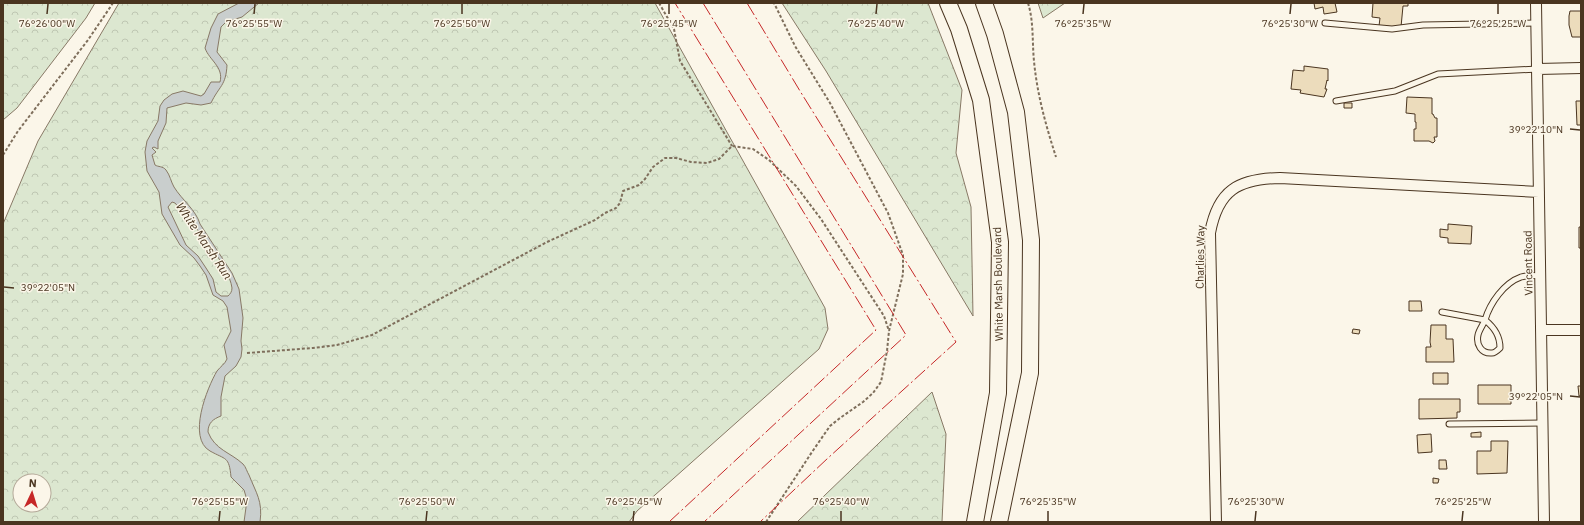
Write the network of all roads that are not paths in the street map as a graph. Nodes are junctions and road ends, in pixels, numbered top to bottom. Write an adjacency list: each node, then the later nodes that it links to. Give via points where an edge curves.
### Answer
1 (948, 3): 17 (main road, White Marsh Boulevard, via 959,29 981,100 1000,242 998,393)
2 (984, 3): 18 (main road, via 1016,112 1031,240 1030,374)
3 (1536, 3): 5 (street, Vincent Road)
4 (1325, 23): 5 (lane, via 1392,29 1423,25)
5 (1537, 23): 7 (street, Vincent Road)
6 (1581, 68): 7 (street)
7 (1538, 69): 8 (lane, via 1438,74 1395,91); 9 (street, Vincent Road)
8 (1336, 101)
9 (1540, 192): 10 (street, Vincent Road); 19 (street, Charlies Way, via 1280,178 1260,178 1242,183 1230,191 1220,202 1210,233)
10 (1541, 276): 12 (lane, via 1522,277 1505,288 1492,304); 13 (street, Vincent Road)
11 (1442, 312): 12 (lane)
12 (1485, 320): 12 (lane, via 1499,335 1500,348 1492,353 1483,352 1479,348 1478,334)
13 (1542, 330): 14 (street); 15 (street, Vincent Road)
14 (1581, 330)
15 (1543, 423): 16 (lane); 20 (street, Vincent Road)
16 (1449, 424)
17 (975, 522)
18 (999, 522)
19 (1216, 522)
20 (1544, 522)

